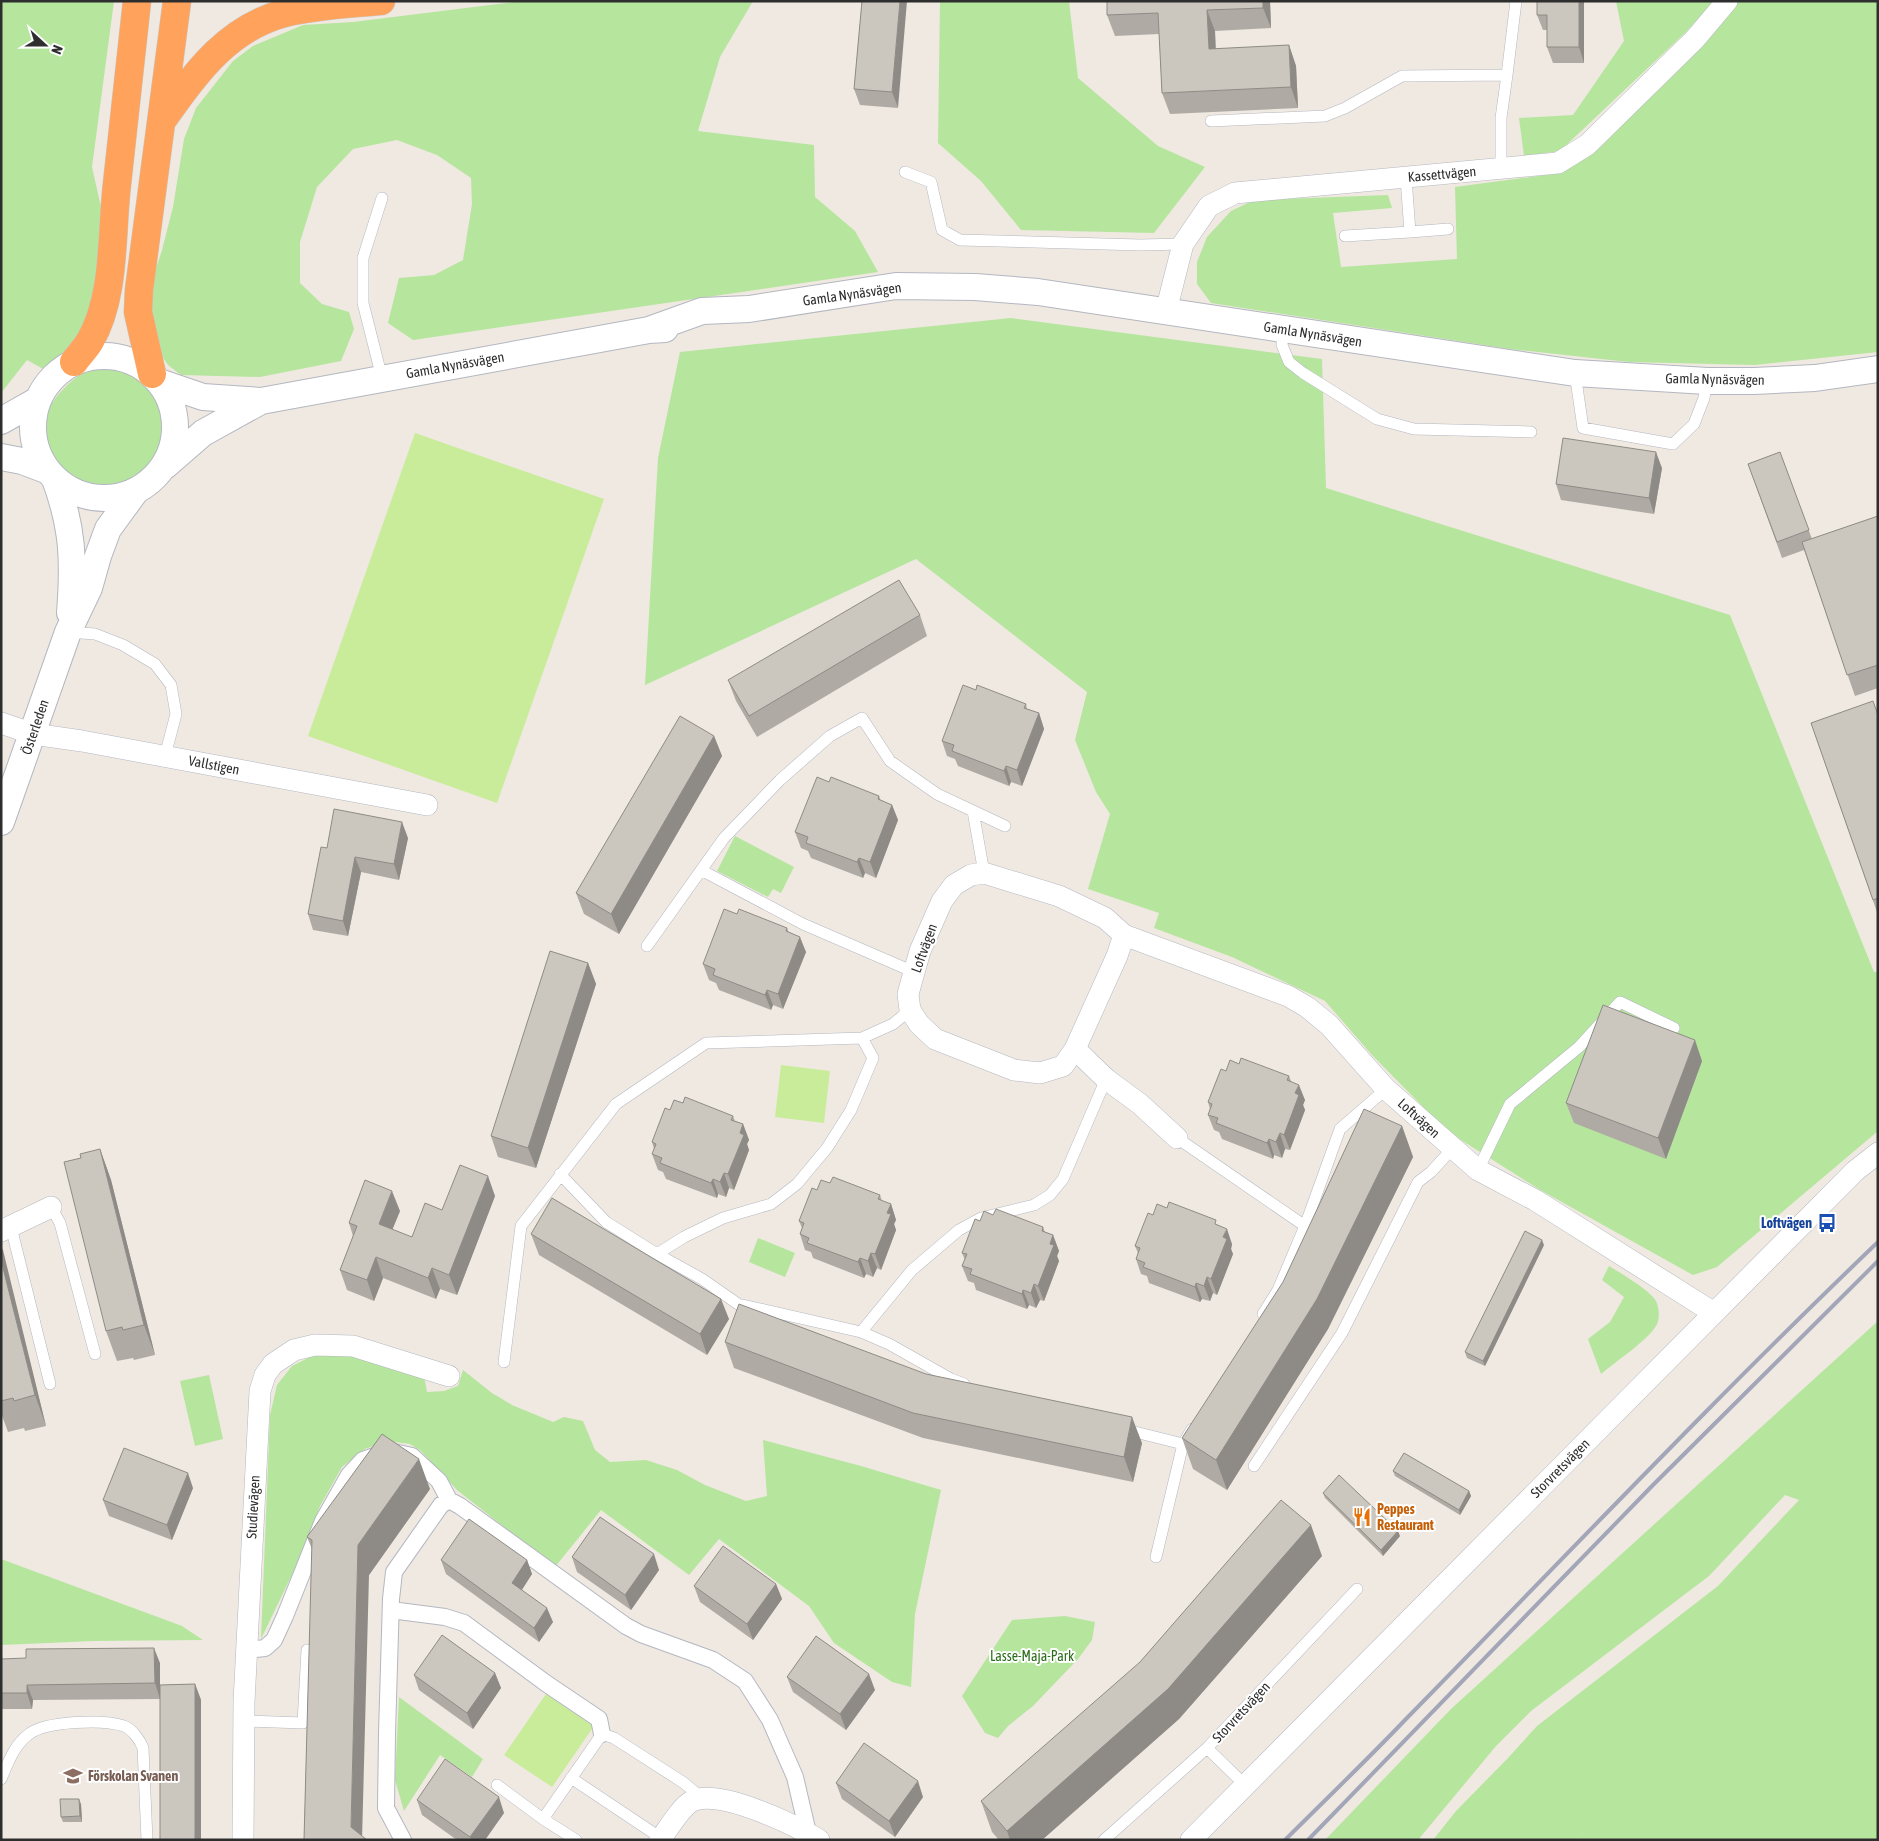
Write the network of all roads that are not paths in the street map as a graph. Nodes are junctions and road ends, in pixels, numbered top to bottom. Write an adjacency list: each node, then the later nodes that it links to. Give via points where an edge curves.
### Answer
1 (137, 1): 19 (highway, via 107,289 90,341)
2 (177, 1): 8 (highway)
3 (381, 1): 8 (highway, via 284,14 248,28 220,48 198,71)
4 (1516, 1): 6 (lane)
5 (1727, 1): 9 (street, Kassettvägen, via 1695,39 1587,145 1558,163)
6 (1508, 75): 7 (lane, via 1402,76 1325,116); 9 (lane, via 1501,118)
7 (1211, 121)
8 (161, 122): 22 (highway, via 138,290 138,312)
9 (1501, 169): 11 (street, Kassettvägen)
10 (905, 172): 16 (lane, via 931,182 942,230 960,240)
11 (1406, 178): 14 (lane); 16 (street, Kassettvägen, via 1235,194 1209,206)
12 (382, 198): 23 (lane, via 363,258 363,303)
13 (1448, 229): 14 (lane)
14 (1410, 232): 15 (lane)
15 (1345, 236)
16 (1182, 244): 17 (street, Kassettvägen)
17 (1166, 311): 18 (street, Gamla Nynäsvägen); 23 (street, Gamla Nynäsvägen, via 1038,292 896,286 749,309 704,328 649,330)
18 (1283, 329): 21 (street, Gamla Nynäsvägen); 28 (lane, via 1282,345 1289,362 1377,419 1414,429)
19 (74, 362): 22 (street, via 116,357 130,360); 25 (street, via 50,380)
20 (1878, 369): 24 (street, Gamla Nynäsvägen, via 1815,378)
21 (1575, 373): 24 (street, Gamla Nynäsvägen); 24 (lane, via 1583,428 1673,444 1694,424)
22 (156, 378): 26 (street, Gamla Nynäsvägen, via 203,396); 30 (street, via 170,400 175,421 173,446)
23 (382, 378): 26 (street, Gamla Nynäsvägen)
24 (1707, 381)
25 (38, 400): 27 (street); 31 (street, via 32,421 33,436 35,448)
26 (261, 401): 30 (street, Gamla Nynäsvägen, via 203,433)
27 (1, 421)
28 (1531, 432)
29 (1, 457): 31 (street, via 22,461)
30 (163, 468): 32 (street)
31 (50, 474): 32 (street, via 75,493 93,498 111,498); 33 (street, Österleden, via 64,503 73,555)
32 (135, 492): 33 (street, Österleden, via 108,529 89,588)
33 (68, 632): 35 (street, Österleden); 36 (lane, via 95,634 123,645 155,664 171,685 176,714)
34 (1, 723): 35 (street, Vallstigen)
35 (33, 734): 36 (street, Vallstigen); 39 (street, Österleden)
36 (165, 756): 37 (street, Vallstigen)
37 (427, 805)
38 (973, 811): 40 (lane); 41 (lane, via 937,794 890,761 862,718 830,736 780,780 724,838); 42 (lane)
39 (1, 822)
40 (1005, 826)
41 (701, 870): 44 (lane); 45 (lane, via 803,924)
42 (984, 873): 43 (street, Loftvägen, via 1059,896 1104,918); 45 (street, Loftvägen, via 971,875 954,886 942,902)
43 (1124, 936): 49 (street); 51 (street, Loftvägen, via 1288,996 1307,1006 1329,1024)
44 (647, 946)
45 (914, 972): 46 (street, Loftvägen, via 908,994)
46 (910, 1010): 48 (lane, via 893,1024); 49 (street, via 919,1024 935,1038 1014,1070 1040,1073 1055,1070 1063,1066)
47 (1674, 1028): 55 (lane, via 1620,1002 1578,1047 1510,1104)
48 (862, 1038): 56 (lane, via 706,1043 616,1104); 60 (lane, via 873,1058 851,1110 827,1148 797,1184 771,1204 723,1218)
49 (1075, 1049): 50 (street)
50 (1106, 1078): 52 (street); 63 (lane, via 1063,1179 1050,1196 1034,1205 981,1218 960,1230 912,1270)
51 (1386, 1089): 53 (street, Loftvägen); 58 (lane, via 1340,1129)
52 (1178, 1138): 58 (lane)
53 (1453, 1148): 55 (street, Loftvägen); 72 (lane, via 1418,1182 1342,1333)
54 (1878, 1152): 61 (street, Storvretsvägen, via 1855,1171)
55 (1478, 1170): 61 (street, Loftvägen, via 1535,1200)
56 (560, 1174): 60 (lane, via 606,1222); 65 (lane, via 520,1226)
57 (51, 1207): 59 (street); 64 (lane, via 60,1223)
58 (1305, 1226): 62 (lane, via 1278,1290)
59 (6, 1229): 67 (lane)
60 (657, 1254): 63 (lane, via 738,1304)
61 (1714, 1313): 85 (street, Storvretsvägen)
62 (1258, 1322)
63 (862, 1332): 68 (lane)
64 (95, 1354)
65 (504, 1362)
66 (449, 1376): 77 (street, Studievägen, via 353,1346 314,1344 294,1350 273,1364 260,1391)
67 (50, 1384)
68 (977, 1390)
69 (1198, 1419): 71 (lane)
70 (1108, 1425): 71 (lane)
71 (1183, 1444): 74 (lane)
72 (1254, 1466)
73 (449, 1500): 76 (street, via 441,1505 394,1572); 77 (street, via 439,1481 412,1456 389,1451 363,1460 349,1475 323,1521 274,1640 265,1648); 88 (street, via 626,1626 713,1660 745,1681 770,1720 795,1776)
74 (1156, 1556)
75 (1357, 1589): 81 (lane, Storvretsvägen)
76 (391, 1610): 80 (street, via 445,1617 464,1623 599,1719); 92 (street, via 386,1808)
77 (247, 1650): 79 (street, Studievägen)
78 (306, 1650): 79 (lane, via 303,1723)
79 (244, 1721): 91 (street, Studievägen)
80 (602, 1734): 82 (lane); 86 (lane, via 614,1738)
81 (1207, 1748): 85 (lane, Storvretsvägen); 94 (lane, Storvretsvägen)
82 (572, 1778): 87 (lane); 89 (lane)
83 (1, 1779): 90 (lane, via 11,1754 30,1734 60,1723 125,1726 140,1740 143,1748)
84 (497, 1785): 87 (lane)
85 (1246, 1785): 95 (street, Storvretsvägen)
86 (702, 1798): 88 (street, via 740,1804); 89 (street, via 690,1802)
87 (544, 1819): 93 (lane)
88 (814, 1836)
89 (660, 1839)
90 (147, 1840)
91 (243, 1840)
92 (403, 1840)
93 (576, 1840)
94 (1104, 1840)
95 (1191, 1840)

